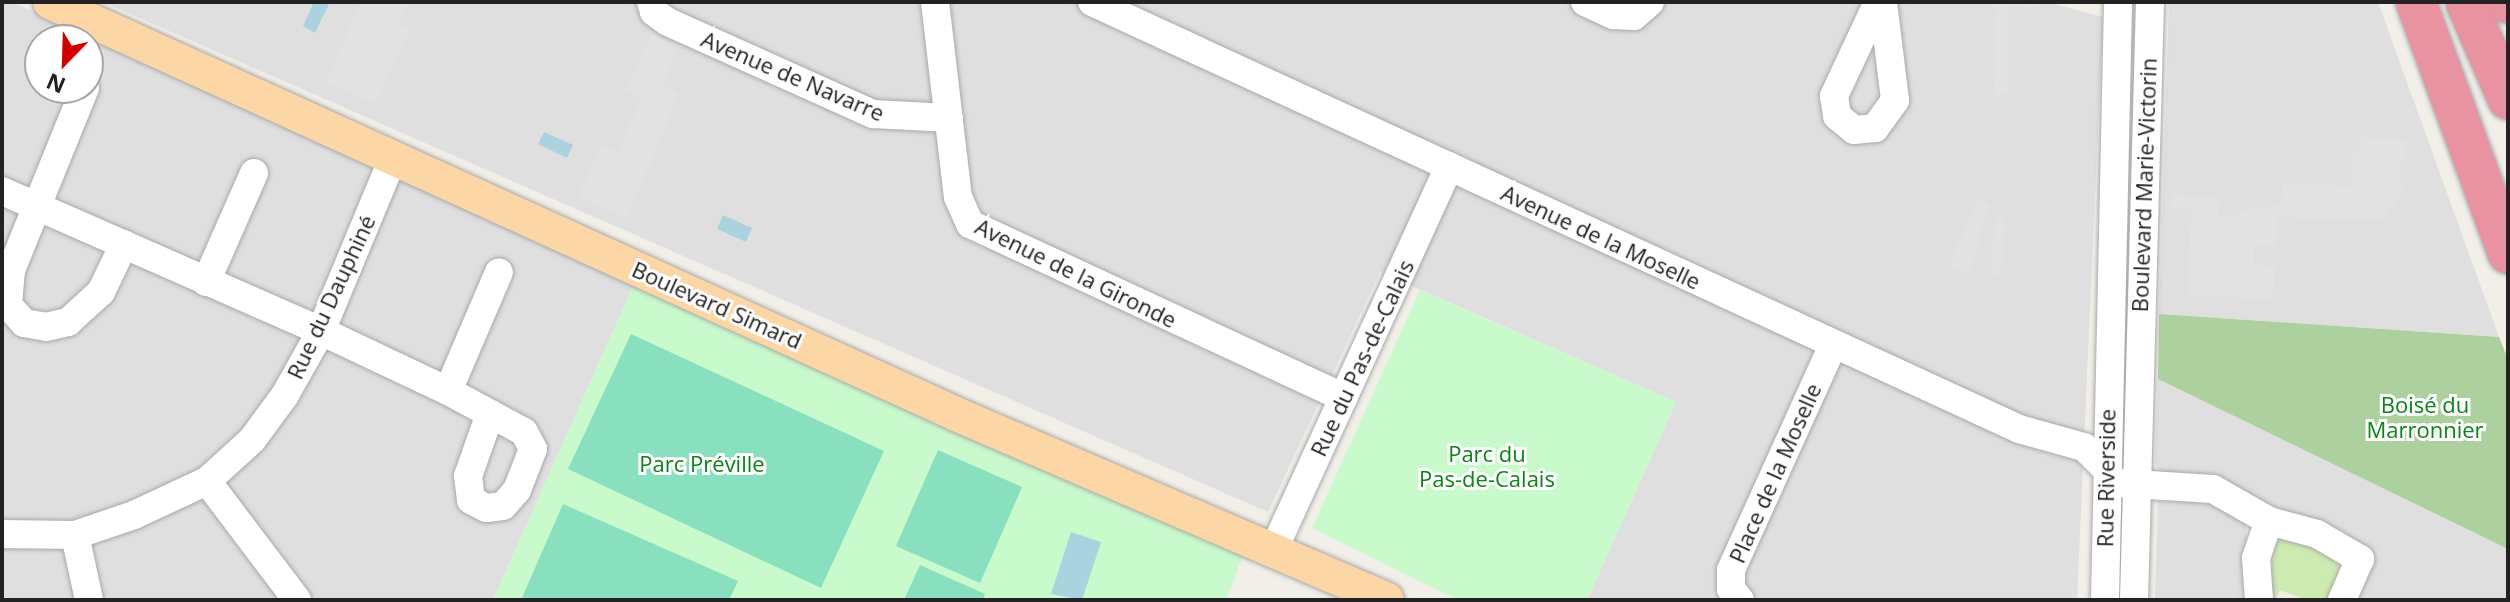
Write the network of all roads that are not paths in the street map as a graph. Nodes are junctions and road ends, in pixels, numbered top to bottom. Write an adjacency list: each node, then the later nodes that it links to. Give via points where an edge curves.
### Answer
1 (50, 2): 14 (main road, Boulevard Simard)
2 (651, 2): 13 (street, Avenue de Navarre, via 654,12 668,22 873,114)
3 (935, 2): 13 (street, Avenue de la Gironde)
4 (1092, 2): 15 (street, Avenue de la Moselle)
5 (1585, 2): 6 (street, via 1613,15 1634,16)
6 (1650, 2)
7 (2118, 2): 25 (street, Boulevard Marie-Victorin)
8 (2150, 2): 26 (street, Boulevard Marie-Victorin)
9 (2416, 2): 20 (highway)
10 (2466, 2): 11 (highway)
11 (2508, 99)
12 (78, 104): 18 (street)
13 (949, 118): 28 (street, Avenue de la Gironde, via 958,197 970,224)
14 (393, 158): 23 (street, Rue du Dauphiné); 36 (main road, Boulevard Simard, via 956,414)
15 (1449, 166): 24 (street, Avenue de la Moselle); 28 (street, Rue du Pas-de-Calais)
16 (254, 173): 22 (street)
17 (2, 191): 18 (street)
18 (37, 205): 19 (street); 19 (street, via 11,270 8,305 24,323 46,327 68,322 101,292)
19 (124, 244): 22 (street)
20 (2508, 254)
21 (499, 272): 27 (street)
22 (206, 282): 23 (street)
23 (321, 331): 27 (street); 31 (street, Rue du Dauphiné, via 269,417)
24 (1833, 345): 30 (street, Avenue de la Moselle, via 2019,429 2088,449); 40 (street, Place de la Moselle, via 1731,570 1731,589)
25 (2108, 355): 30 (street, Rue Riverside)
26 (2139, 369): 32 (street, Rue Riverside)
27 (448, 391): 29 (street)
28 (1344, 398): 36 (street, Rue du Pas-de-Calais)
29 (490, 414)
30 (2106, 476): 32 (street); 41 (street, Rue Riverside)
31 (207, 481): 35 (street, Rue du Dauphiné); 38 (street)
32 (2136, 484): 33 (street, via 2213,489); 42 (street, Rue Riverside)
33 (2269, 521): 43 (street, via 2256,558); 44 (street, via 2317,534 2360,559)
34 (2, 534): 35 (street, Rue du Dauphiné)
35 (75, 535): 37 (street)
36 (1274, 549): 39 (main road, Boulevard Simard)
37 (89, 600)
38 (297, 600)
39 (1387, 600)
40 (1740, 600)
41 (2105, 600)
42 (2134, 600)
43 (2259, 600)
44 (2342, 600)

